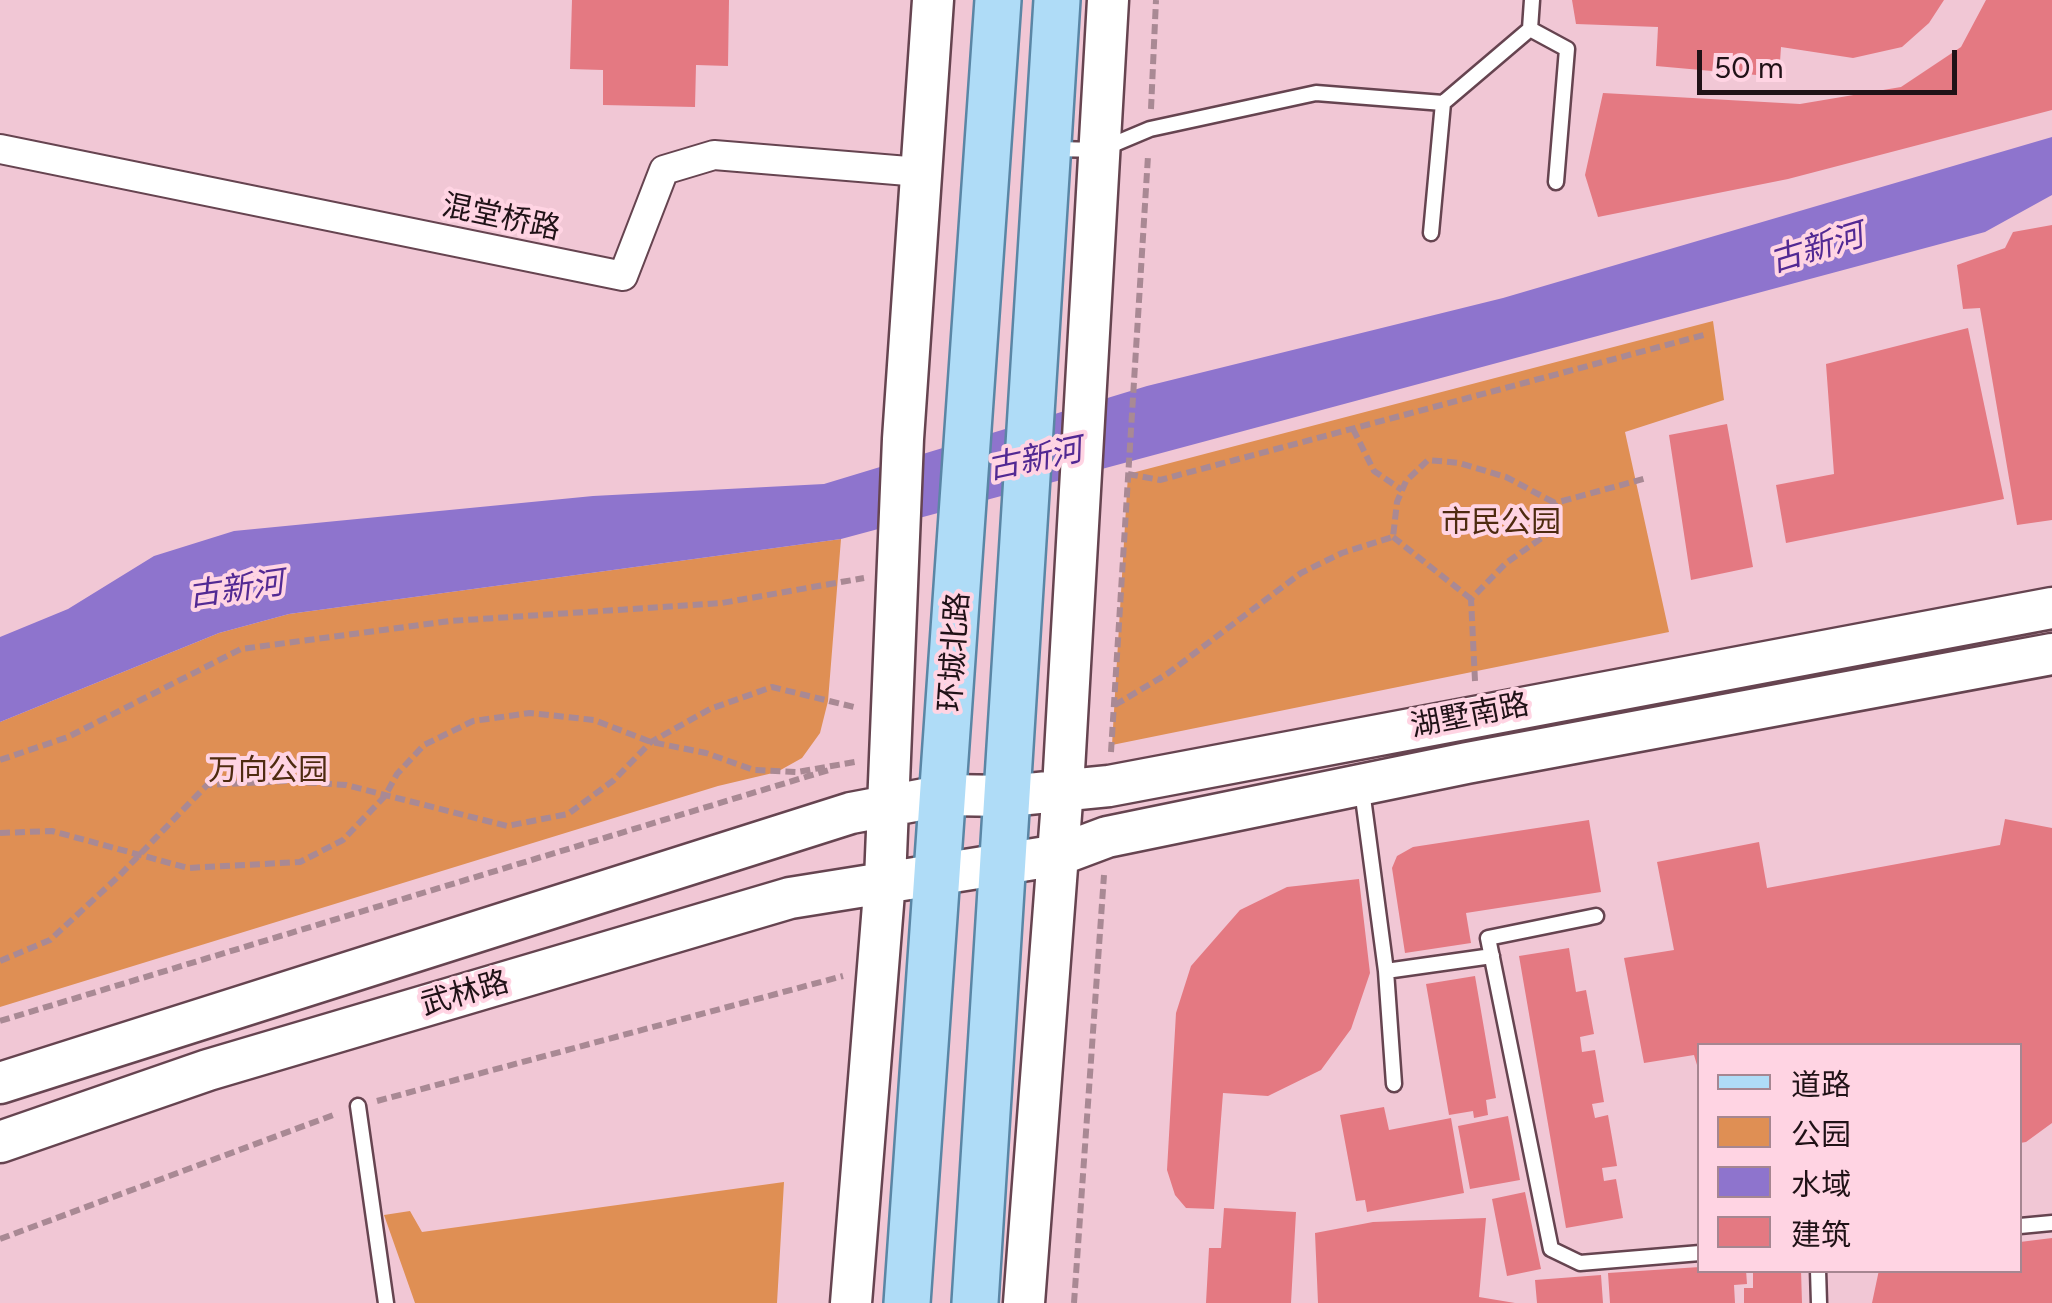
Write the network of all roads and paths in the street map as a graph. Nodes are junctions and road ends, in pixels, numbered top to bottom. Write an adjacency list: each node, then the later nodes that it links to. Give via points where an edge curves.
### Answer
1 (933, 0): 13 (main road, 环城北路)
2 (998, 0): 35 (main road, 环城北路)
3 (1057, 0): 10 (main road, 环城北路)
4 (1108, 0): 12 (main road)
5 (1156, 0): 9 (path)
6 (1532, 0): 7 (lane)
7 (1530, 29): 8 (lane); 14 (lane, via 1567,49)
8 (1442, 103): 9 (lane, via 1316,93); 15 (lane)
9 (1150, 129): 12 (lane); 18 (path)
10 (1050, 149): 12 (lane); 37 (main road, 环城北路)
11 (0, 150): 13 (street, 混堂桥路, via 624,276 664,170 714,154)
12 (1100, 150): 34 (main road)
13 (920, 172): 38 (main road, 环城北路)
14 (1556, 182)
15 (1430, 233)
16 (1704, 335): 17 (path)
17 (1353, 429): 18 (path, via 1160,480); 20 (path, via 1374,470)
18 (1129, 470): 27 (path)
19 (1646, 478): 21 (path)
20 (1402, 490): 21 (path, via 1428,460 1506,477); 22 (path)
21 (1555, 503): 24 (path, via 1556,528 1506,563)
22 (1393, 537): 24 (path); 27 (path, via 1301,573 1168,674)
23 (866, 578): 31 (path, via 722,603 450,622 241,649 68,737)
24 (1471, 599): 29 (path)
25 (2052, 608): 29 (main road, 湖墅南路)
26 (2052, 654): 32 (main road, 湖墅南路)
27 (1114, 705): 33 (path)
28 (859, 708): 30 (path, via 772,687 710,709)
29 (1476, 714): 33 (main road, 湖墅南路)
30 (651, 742): 36 (path, via 568,814 506,826); 36 (path, via 594,720 530,713 473,721 424,745); 51 (path, via 754,770 797,772 857,762)
31 (0, 760)
32 (1361, 784): 40 (main road, 湖墅南路); 49 (lane)
33 (1110, 786): 34 (main road, 湖墅南路)
34 (1064, 788): 37 (main road, 湖墅南路); 41 (main road)
35 (946, 795): 37 (main road, 湖墅南路); 38 (main road, 湖墅南路); 44 (main road, 环城北路)
36 (385, 796): 42 (path, via 343,840 300,862 188,868); 42 (path, via 285,781 207,785)
37 (1008, 796): 43 (main road, 环城北路)
38 (888, 808): 45 (main road, 环城北路); 52 (main road, 武林路, via 832,819)
39 (0, 833): 42 (path, via 52,831)
40 (1107, 837): 41 (main road, 湖墅南路); 66 (path)
41 (1059, 855): 43 (main road, 湖墅南路); 65 (main road)
42 (137, 856): 48 (path, via 50,940)
43 (1006, 862): 44 (main road, 湖墅南路); 64 (main road, 环城北路)
44 (936, 871): 45 (main road, 武林路); 63 (main road, 环城北路)
45 (885, 880): 55 (main road, 武林路, via 790,898 208,1070); 62 (main road, 环城北路)
46 (1596, 916): 47 (lane, via 1488,938)
47 (1492, 956): 49 (lane); 59 (lane, via 1551,1248 1580,1263)
48 (0, 960)
49 (1386, 971): 53 (lane)
50 (844, 976): 54 (path)
51 (0, 1021)
52 (0, 1082)
53 (1394, 1084)
54 (358, 1106): 58 (path); 61 (lane)
55 (0, 1142)
56 (2052, 1223): 57 (lane)
57 (2022, 1226)
58 (0, 1239)
59 (1697, 1253)
60 (1818, 1273): 67 (lane)
61 (386, 1303)
62 (852, 1303)
63 (907, 1303)
64 (975, 1303)
65 (1024, 1303)
66 (1074, 1303)
67 (1819, 1303)

